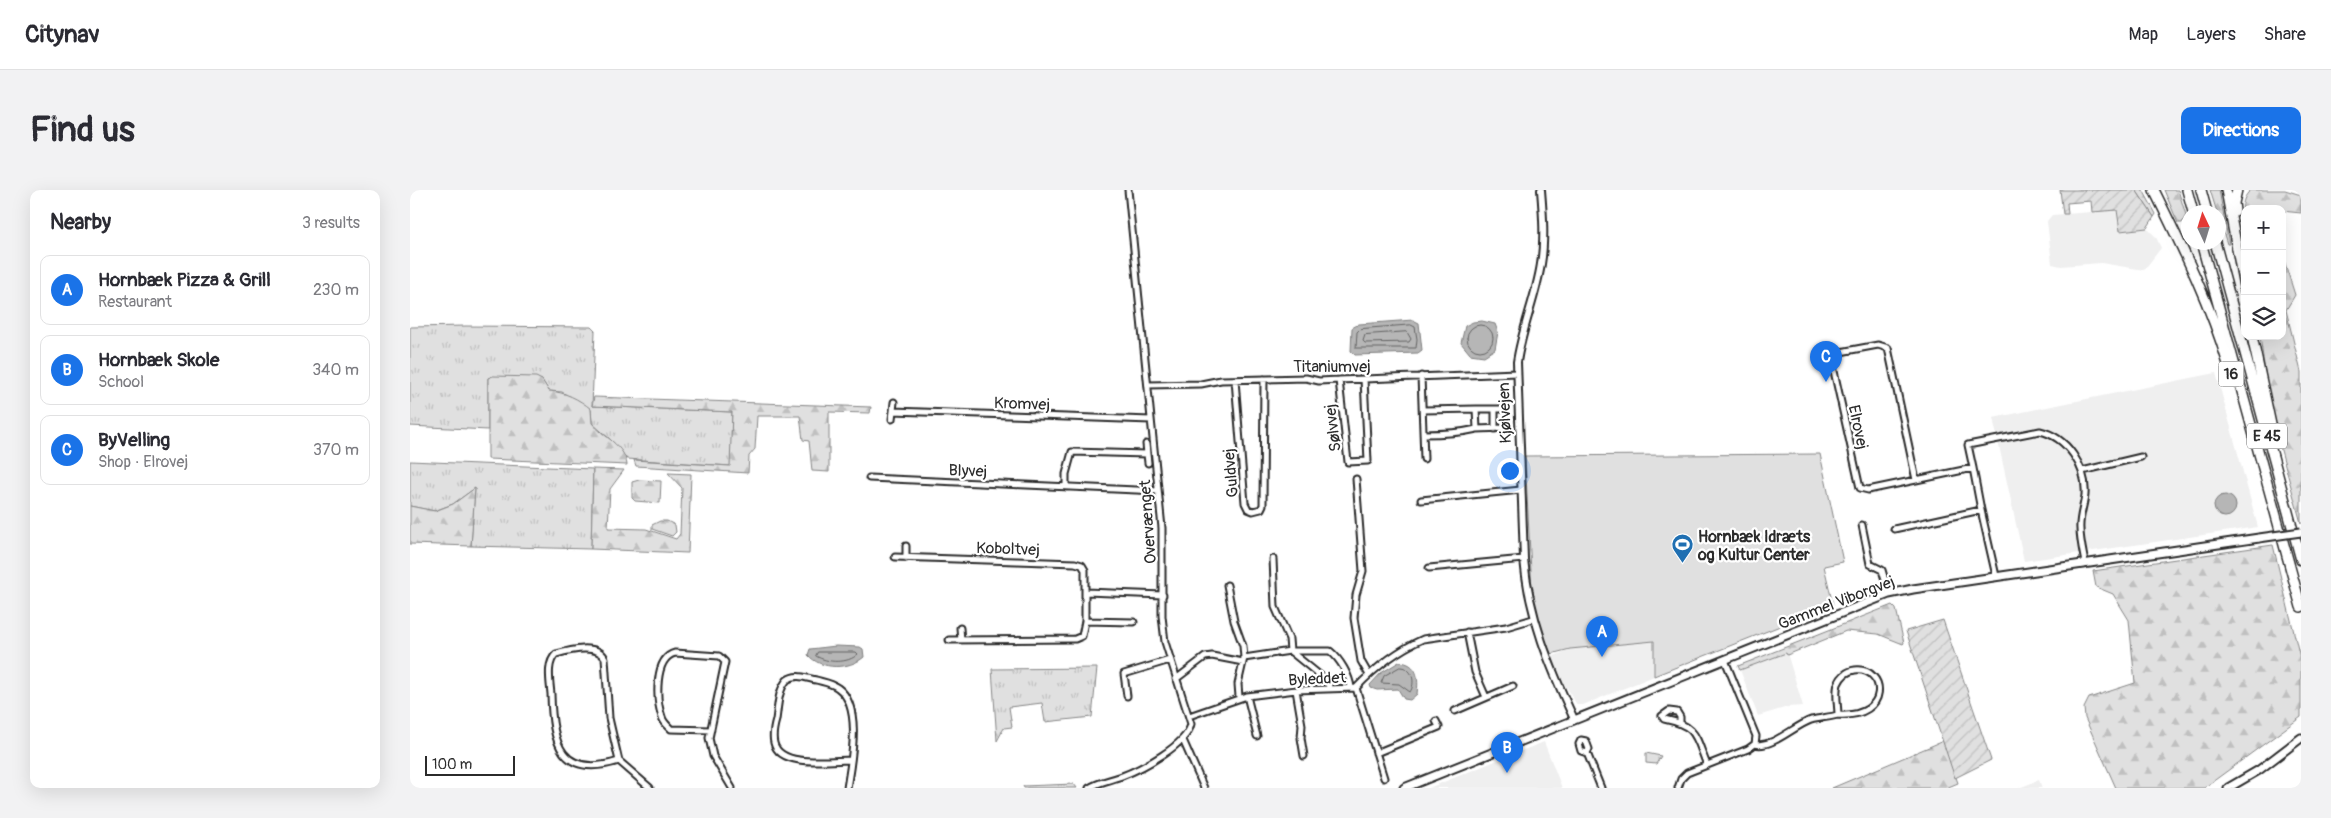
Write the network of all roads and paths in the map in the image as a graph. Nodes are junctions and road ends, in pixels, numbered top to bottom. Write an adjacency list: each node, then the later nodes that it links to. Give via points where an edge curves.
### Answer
1 (1128, 190): 21 (street, Overvænget)
2 (1541, 190): 15 (street, Kjølvejen, via 1541,264 1521,337)
3 (2154, 190): 49 (highway, 16, via 2216,322)
4 (2187, 190): 8 (highway)
5 (2201, 190): 9 (highway)
6 (2226, 190): 12 (highway)
7 (2237, 190): 12 (highway, via 2234,203)
8 (2191, 205)
9 (2205, 205)
10 (2204, 250): 49 (highway, E 45)
11 (2217, 250): 54 (highway, E 45)
12 (2238, 251): 13 (highway)
13 (2241, 269)
14 (2253, 340): 54 (highway, 16)
15 (1517, 373): 16 (street, Titaniumvej); 45 (street, Kjølvejen)
16 (1421, 376): 18 (street, Titaniumvej); 26 (street)
17 (1264, 379): 19 (street, Titaniumvej); 19 (street, Guldvej, via 1263,505 1253,511 1245,503); 20 (street, Titaniumvej)
18 (1364, 379): 20 (street, Titaniumvej); 20 (street, Sølvvej, via 1368,461 1348,462)
19 (1235, 380): 21 (street, Titaniumvej)
20 (1339, 380)
21 (1148, 385): 29 (street, Overvænget)
22 (894, 402): 27 (street)
23 (1476, 409): 24 (street); 26 (street); 31 (street)
24 (1495, 409): 25 (street); 32 (street)
25 (1502, 409)
26 (1422, 410): 33 (street)
27 (893, 411): 28 (street); 29 (street, Kromvej)
28 (892, 419)
29 (1151, 420): 46 (street, Overvænget)
30 (1504, 428): 32 (street)
31 (1477, 429): 32 (street); 33 (street)
32 (1496, 429)
33 (1424, 434): 37 (street)
34 (1146, 444): 35 (street)
35 (1147, 454): 38 (street); 44 (street, via 1072,452)
36 (2141, 457): 40 (street)
37 (1424, 459)
38 (1148, 463)
39 (1973, 468): 40 (street, via 1968,445 2040,431 2048,433 2069,449); 43 (street, Elrovej); 48 (street)
40 (2082, 471): 60 (street, via 2085,492 2080,529)
41 (869, 478): 44 (street, Blyvej)
42 (1356, 479): 79 (street, via 1363,571 1354,618 1361,660)
43 (1916, 480): 43 (street, Elrovej, via 1888,348 1878,345 1835,353 1832,362 1860,488 1868,490)
44 (1066, 486): 46 (street, Blyvej)
45 (1521, 490): 47 (street); 57 (street, Kjølvejen)
46 (1158, 491): 66 (street, Overvænget)
47 (1421, 500)
48 (1981, 510): 51 (street); 62 (street)
49 (2277, 520): 67 (highway, E 45)
50 (1862, 525): 65 (street, via 1870,564 1882,570)
51 (1894, 529)
52 (2301, 532): 60 (main road, Gammel Viborgvej, bridge)
53 (906, 546): 56 (street)
54 (2297, 546): 59 (highway, E 45)
55 (895, 557): 56 (street, Koboltvej)
56 (906, 558): 64 (street, Koboltvej, via 1075,563 1085,570)
57 (1524, 558): 61 (street); 68 (street, Kjølvejen)
58 (1273, 559): 75 (street, via 1276,607 1289,639)
59 (2301, 560)
60 (2085, 563): 62 (main road, Gammel Viborgvej)
61 (1429, 568)
62 (1996, 576): 65 (main road, Gammel Viborgvej)
63 (1227, 585): 77 (street, via 1243,646)
64 (1086, 592): 66 (street); 69 (street, Koboltvej)
65 (1889, 594): 78 (main road, Gammel Viborgvej)
66 (1163, 595): 76 (street, Overvænget, via 1165,642)
67 (2301, 607)
68 (1534, 619): 72 (street); 92 (street, Kjølvejen)
69 (1085, 621): 70 (street); 74 (street, via 1082,636 1075,639)
70 (1134, 622)
71 (960, 628): 74 (street)
72 (1468, 632): 79 (street, via 1423,639); 88 (street, via 1475,672)
73 (948, 640): 74 (street)
74 (960, 640)
75 (1290, 651): 77 (street); 82 (street, via 1330,651); 83 (street, via 1327,681)
76 (1170, 660): 80 (street, Overvænget); 85 (street, via 1124,674)
77 (1243, 660): 80 (street, via 1206,657); 87 (street)
78 (1725, 660): 92 (main road, Gammel Viborgvej); 99 (street, via 1756,736)
79 (1368, 674): 82 (street)
80 (1176, 679): 90 (street, Overvænget)
81 (1513, 686): 88 (street)
82 (1353, 688): 83 (street, Byleddet); 100 (street, Byleddet)
83 (1330, 689): 84 (street, Byleddet)
84 (1296, 690): 86 (street, Byleddet); 102 (street)
85 (1127, 696)
86 (1247, 696): 87 (street, Byleddet); 96 (street)
87 (1239, 697): 90 (street, Byleddet)
88 (1486, 697): 89 (street)
89 (1454, 711)
90 (1189, 716): 98 (street, via 1189,733)
91 (1838, 716): 91 (street, via 1837,686 1842,676 1851,670 1861,669 1870,673 1878,688 1877,700 1870,710 1860,715); 99 (street, via 1812,720 1768,744)
92 (1574, 720): 112 (main road, Gammel Viborgvej)
93 (1436, 722): 100 (street, via 1439,728)
94 (1680, 722): 105 (street, via 1693,731)
95 (710, 730): 95 (street, via 726,668 723,659 710,655 668,654 659,679 662,718 671,729); 108 (street, via 713,756)
96 (1257, 736)
97 (2301, 738): 115 (main road, via 2259,770)
98 (1183, 740): 110 (street, via 1142,767); 111 (street)
99 (1755, 744): 105 (street)
100 (1376, 753): 106 (street, Byleddet)
101 (1587, 753): 113 (street)
102 (1304, 756)
103 (620, 760): 103 (street, via 609,718 605,658 594,649 556,654 550,663 552,725 558,748 582,765 594,766); 107 (street)
104 (851, 760): 104 (street, via 853,726 843,692 828,683 799,676 787,680 780,692 773,735 778,752 798,760); 109 (street)
105 (1707, 765): 114 (street, via 1685,774)
106 (1384, 778)
107 (650, 788)
108 (732, 788)
109 (847, 788)
110 (1089, 788)
111 (1204, 788)
112 (1404, 788)
113 (1602, 788)
114 (1678, 788)
115 (2228, 788)

